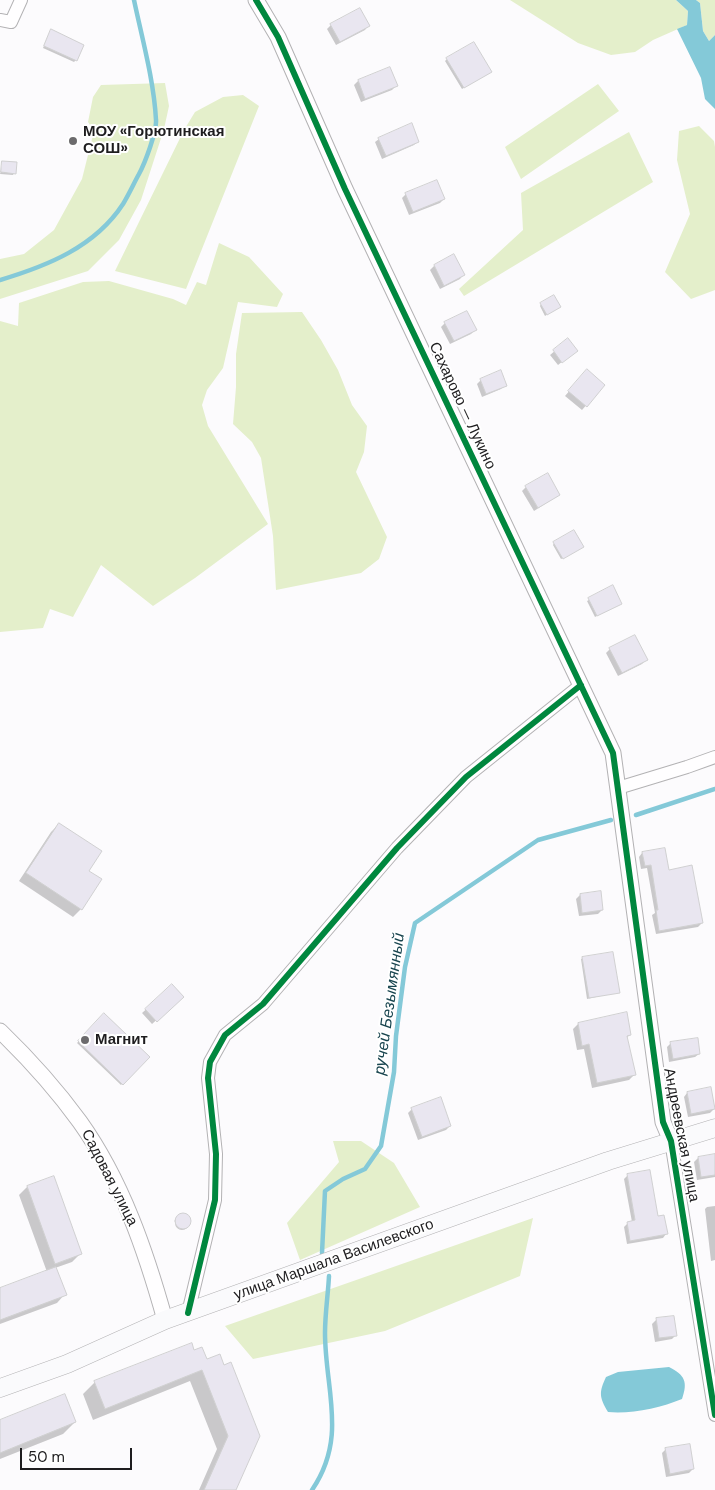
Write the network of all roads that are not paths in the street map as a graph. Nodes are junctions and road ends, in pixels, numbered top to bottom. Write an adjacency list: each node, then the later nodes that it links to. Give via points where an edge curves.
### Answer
1 (21, 0): 3 (street, via 11,22)
2 (256, 0): 4 (street, Сахарово — Лукино, via 278,37 345,189)
3 (0, 20)
4 (580, 685): 6 (street, Сахарово — Лукино, via 613,753); 11 (street, via 466,777 397,848 263,1004 225,1035 210,1062 208,1078 216,1154 215,1200)
5 (715, 757): 6 (street)
6 (618, 788): 7 (street, Сахарово — Лукино)
7 (622, 829): 10 (street, Андреевская улица, via 663,1122)
8 (0, 1031): 12 (street, Садовая улица, via 41,1073 101,1156 138,1235)
9 (715, 1128): 10 (main road, улица Маршала Василевского)
10 (671, 1141): 11 (main road, улица Маршала Василевского); 14 (street, Андреевская улица)
11 (188, 1312): 12 (main road, улица Маршала Василевского)
12 (165, 1320): 13 (main road, улица Маршала Василевского, via 66,1364)
13 (0, 1388)
14 (715, 1415)

